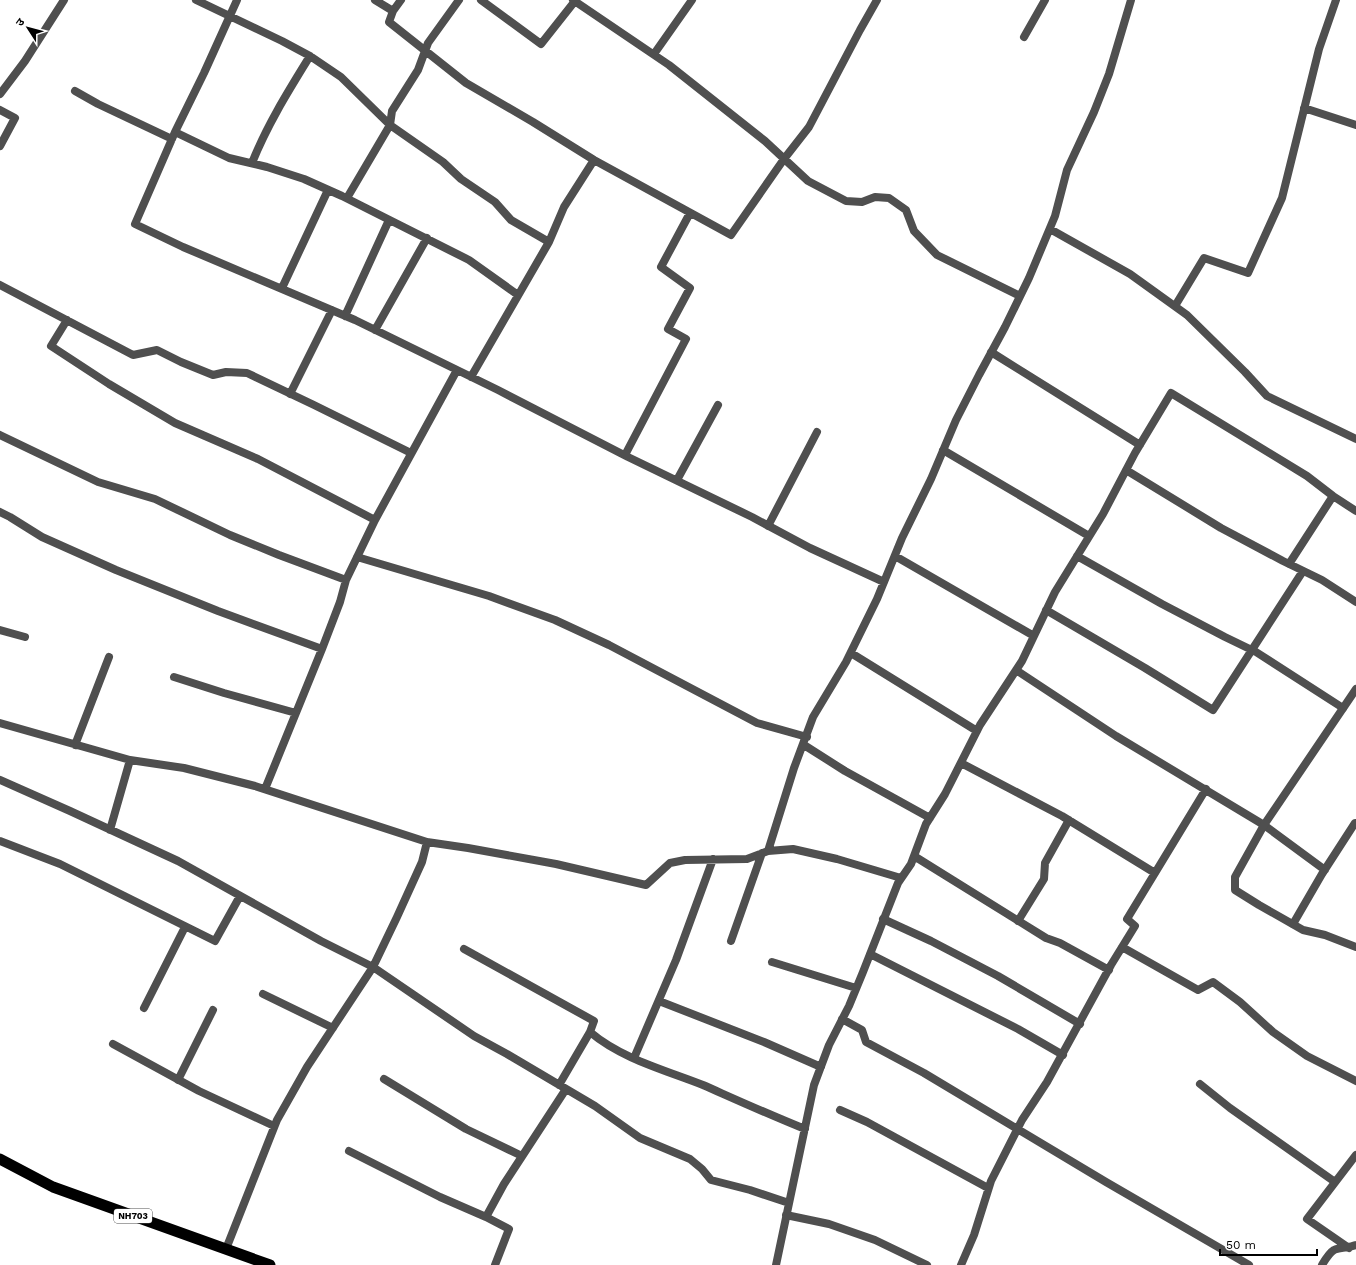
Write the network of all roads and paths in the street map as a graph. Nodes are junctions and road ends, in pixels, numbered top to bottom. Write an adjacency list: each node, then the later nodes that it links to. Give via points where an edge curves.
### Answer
1 (64, 0): 21 (street, via 25,61)
2 (196, 0): 15 (street)
3 (237, 0): 15 (street)
4 (375, 0): 14 (street)
5 (401, 0): 14 (street)
6 (459, 0): 17 (street, via 428,43)
7 (481, 0): 13 (street, via 540,44)
8 (692, 0): 18 (street)
9 (877, 0): 28 (street, via 809,127)
10 (1045, 0): 16 (street)
11 (1131, 0): 35 (street, via 1109,74 1067,170)
12 (1336, 0): 22 (street, via 1319,49)
13 (574, 1): 18 (street)
14 (393, 11): 17 (street, via 388,22)
15 (230, 16): 19 (street); 26 (street)
16 (1024, 37)
17 (425, 52): 24 (street, via 418,70 392,111); 29 (street, via 466,83)
18 (654, 54): 28 (street, via 765,141)
19 (310, 56): 24 (street, via 341,77); 30 (street, via 272,121)
20 (75, 91): 26 (street, via 98,104)
21 (1, 92)
22 (1304, 108): 25 (street); 42 (street, via 1282,198 1248,272 1204,258)
23 (0, 110): 27 (street, via 15,118)
24 (390, 125): 32 (street); 37 (street, via 495,202 511,220)
25 (1356, 125)
26 (173, 136): 30 (street, via 229,158); 39 (street, via 135,224)
27 (0, 146)
28 (784, 159): 33 (street, via 731,235); 41 (street, via 808,181 846,201 862,202 875,197 889,198 906,210 914,231 937,255)
29 (594, 160): 33 (street); 37 (street, via 564,208)
30 (252, 163): 31 (street, via 304,179)
31 (328, 190): 32 (street); 39 (street)
32 (347, 198): 34 (street)
33 (690, 213): 58 (street, via 662,267 690,288 668,329 686,339)
34 (389, 220): 36 (street); 44 (street)
35 (1050, 228): 41 (street); 42 (street, via 1130,274)
36 (427, 238): 40 (street, via 469,260); 46 (street)
37 (549, 242): 40 (street)
38 (0, 285): 45 (street)
39 (282, 288): 43 (street)
40 (518, 295): 49 (street)
41 (1020, 296): 47 (street)
42 (1175, 306): 54 (street, via 1193,320 1267,396)
43 (332, 310): 44 (street); 50 (street)
44 (345, 316): 46 (street)
45 (67, 320): 50 (street, via 133,355 157,350 213,375 226,372 247,373); 64 (street, via 51,346 109,384 175,423 258,459)
46 (375, 330): 48 (street)
47 (992, 352): 55 (street); 56 (street, via 962,407)
48 (456, 370): 49 (street); 57 (street)
49 (471, 377): 58 (street)
50 (290, 394): 57 (street)
51 (718, 404): 60 (street)
52 (817, 432): 65 (street)
53 (1, 438): 72 (street, via 98,482 155,499 230,535)
54 (1356, 439)
55 (1140, 445): 59 (street); 61 (street, via 1171,392 1307,476)
56 (943, 450): 66 (street); 67 (street)
57 (411, 453): 64 (street)
58 (625, 455): 60 (street)
59 (1126, 470): 66 (street); 70 (street, via 1221,528)
60 (677, 480): 65 (street)
61 (1333, 496): 62 (street); 70 (street)
62 (1356, 511)
63 (0, 512): 79 (street, via 42,537 116,570)
64 (375, 520): 69 (street)
65 (768, 526): 73 (street)
66 (1089, 536): 68 (street)
67 (895, 556): 73 (street); 77 (street)
68 (1077, 556): 75 (street); 80 (street, via 1162,604)
69 (357, 557): 72 (street); 90 (street, via 489,596 555,620 609,645 757,723)
70 (1289, 564): 71 (street)
71 (1303, 571): 74 (street); 80 (street)
72 (346, 580): 79 (street)
73 (884, 582): 81 (street)
74 (1356, 602)
75 (1046, 610): 77 (street); 80 (street, via 1213,710)
76 (0, 630): 78 (street)
77 (1034, 636): 83 (street)
78 (24, 637)
79 (322, 649): 87 (street)
80 (1252, 650): 86 (street)
81 (851, 653): 89 (street); 90 (street, via 814,717)
82 (109, 656): 91 (street)
83 (1016, 670): 89 (street); 96 (street, via 1116,736)
84 (174, 677): 87 (street)
85 (1356, 689): 86 (street)
86 (1343, 708): 100 (street)
87 (296, 712): 95 (street)
88 (0, 723): 91 (street)
89 (978, 731): 93 (street)
90 (805, 741): 97 (street, via 845,771); 104 (street)
91 (75, 745): 92 (street)
92 (130, 760): 95 (street, via 184,768); 101 (street)
93 (961, 763): 97 (street); 98 (street)
94 (0, 780): 101 (street)
95 (265, 789): 103 (street)
96 (1206, 789): 100 (street); 108 (street)
97 (930, 818): 105 (street)
98 (1069, 820): 108 (street); 112 (street, via 1045,863 1044,879)
99 (1356, 823): 107 (street)
100 (1264, 824): 107 (street); 113 (street, via 1235,877 1235,890)
101 (110, 830): 110 (street, via 178,862)
102 (0, 841): 114 (street, via 60,864)
103 (427, 842): 106 (street, via 556,864 646,885 670,863); 121 (street, via 422,862)
104 (765, 852): 106 (street, via 747,859); 109 (street, via 793,849); 115 (street)
105 (914, 856): 109 (street); 112 (street)
106 (713, 859): 125 (street)
107 (1325, 870): 113 (street)
108 (1155, 873): 116 (street, via 1127,918 1135,926)
109 (901, 878): 111 (street)
110 (240, 896): 114 (street, via 215,941); 121 (street)
111 (883, 920): 119 (street); 129 (street, via 931,941 998,976)
112 (1018, 921): 122 (street)
113 (1293, 924): 117 (street, via 1303,930)
114 (185, 927): 126 (street)
115 (731, 942)
116 (1122, 947): 122 (street); 138 (street, via 1198,990 1214,982 1273,1032 1307,1056)
117 (1356, 947)
118 (464, 949): 131 (street, via 594,1021)
119 (870, 954): 123 (street); 133 (street)
120 (772, 962): 123 (street)
121 (373, 967): 130 (street); 140 (street, via 474,1036)
122 (1109, 970): 129 (street)
123 (856, 988): 128 (street)
124 (263, 994): 130 (street)
125 (659, 1001): 134 (street); 135 (street)
126 (144, 1008)
127 (213, 1010): 136 (street)
128 (842, 1019): 135 (street); 144 (street, via 862,1030 866,1042 924,1073)
129 (1080, 1024): 133 (street)
130 (333, 1028): 142 (street, via 307,1067)
131 (590, 1032): 134 (street); 140 (street)
132 (113, 1044): 136 (street)
133 (1063, 1055): 144 (street)
134 (634, 1058): 143 (street)
135 (821, 1067): 143 (street)
136 (178, 1080): 142 (street)
137 (384, 1080): 147 (street, via 466,1129)
138 (1356, 1081)
139 (1200, 1084): 149 (street)
140 (563, 1087): 147 (street); 151 (street, via 640,1138 690,1159 711,1180)
141 (840, 1110): 150 (street)
142 (274, 1126): 155 (street)
143 (804, 1129): 151 (street)
144 (1017, 1130): 150 (street); 161 (street)
145 (349, 1151): 153 (street)
146 (1356, 1155): 149 (street)
147 (522, 1156): 153 (street)
148 (0, 1159): 155 (highway, NH703, via 53,1187)
149 (1335, 1182): 154 (street, via 1307,1219)
150 (988, 1188): 160 (street, via 974,1234)
151 (789, 1203): 152 (street)
152 (786, 1215): 158 (street); 159 (street, via 829,1224 875,1240)
153 (486, 1217): 157 (street, via 509,1229)
154 (1352, 1247): 162 (street, via 1335,1250)
155 (226, 1249): 156 (highway, NH703)
156 (270, 1265)
157 (495, 1265)
158 (776, 1265)
159 (927, 1265)
160 (961, 1265)
161 (1249, 1265)
162 (1322, 1265)

